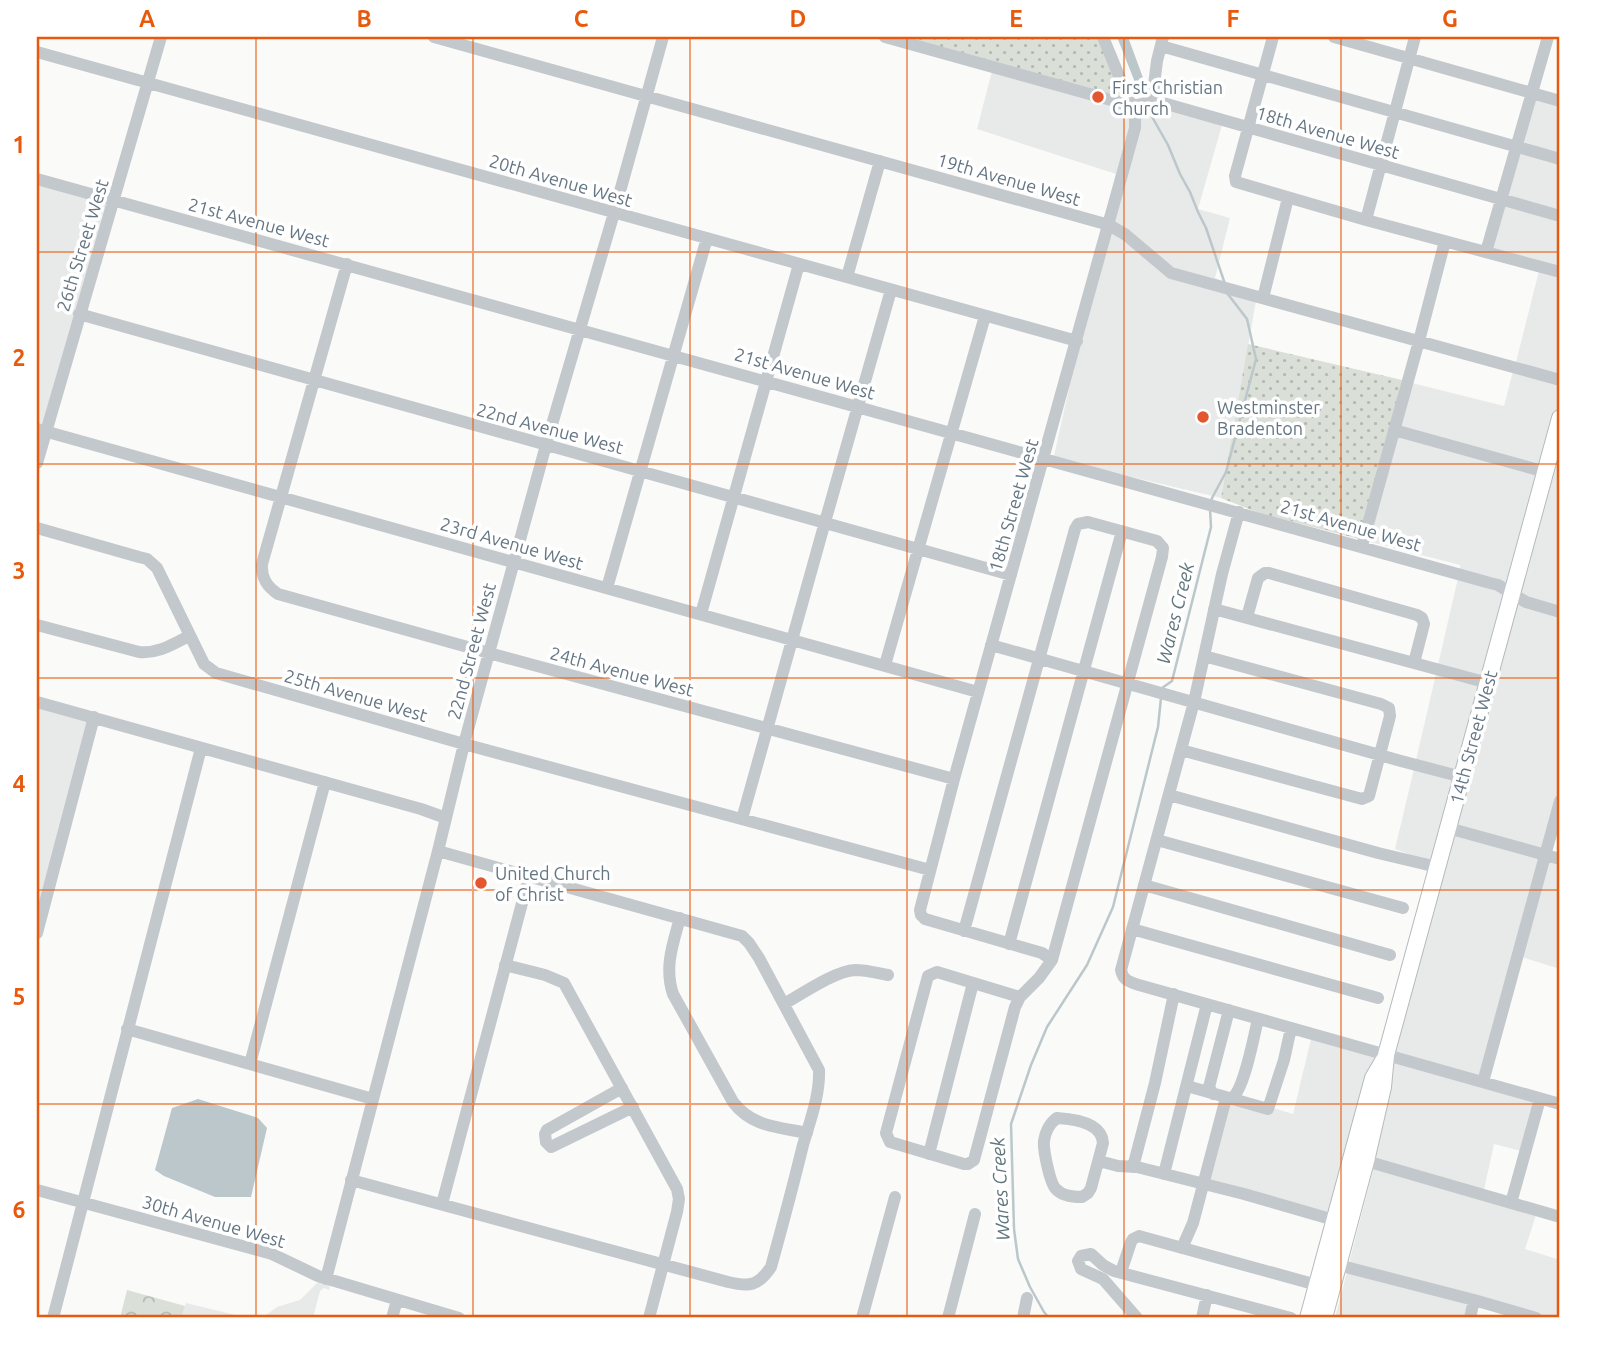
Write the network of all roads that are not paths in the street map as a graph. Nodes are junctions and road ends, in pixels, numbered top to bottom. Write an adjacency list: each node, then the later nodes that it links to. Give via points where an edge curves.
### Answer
1 (161, 37): 14 (street, 26th Street West)
2 (435, 37): 16 (street, 19th Avenue West)
3 (663, 37): 16 (street, 22nd Street West)
4 (885, 37): 18 (street, 18th Avenue West)
5 (1103, 37): 18 (street)
6 (1273, 37): 13 (street)
7 (1334, 37): 12 (street)
8 (1415, 37): 12 (street)
9 (1548, 37): 15 (street)
10 (1162, 41): 13 (street); 18 (street, 18th Street West)
11 (37, 52): 14 (street, 20th Avenue West)
12 (1409, 58): 15 (street); 19 (street)
13 (1262, 74): 19 (street); 20 (street)
14 (148, 83): 28 (street, 26th Street West); 29 (street, 20th Avenue West)
15 (1533, 93): 17 (street); 21 (street)
16 (646, 96): 23 (street, 19th Avenue West); 29 (street, 22nd Street West)
17 (1560, 101)
18 (1143, 103): 20 (street, 18th Avenue West); 32 (street, 18th Street West, via 1135,115)
19 (1395, 112): 21 (street); 24 (street)
20 (1248, 128): 24 (street, 18th Avenue West); 26 (street, via 1236,183)
21 (1516, 147): 22 (street); 27 (street)
22 (1560, 159)
23 (880, 160): 32 (street, 19th Avenue West); 39 (street)
24 (1381, 165): 27 (street, 18th Avenue West); 31 (street)
25 (37, 179): 28 (street, 21st Avenue West)
26 (1288, 198): 31 (street); 41 (street)
27 (1501, 199): 30 (street, 18th Avenue West); 35 (street)
28 (114, 200): 36 (street, 21st Avenue West); 42 (street, 26th Street West)
29 (614, 213): 33 (street, 20th Avenue West); 44 (street, 22nd Street West)
30 (1560, 216)
31 (1366, 220): 34 (street)
32 (1109, 225): 41 (street, 19th Avenue West, via 1171,273); 45 (street, 18th Street West)
33 (707, 238): 37 (street, 20th Avenue West); 47 (street)
34 (1445, 241): 35 (street); 46 (street)
35 (1486, 252): 38 (street)
36 (347, 264): 44 (street, 21st Avenue West); 48 (street)
37 (799, 264): 39 (street, 20th Avenue West); 50 (street)
38 (1560, 272)
39 (847, 277): 40 (street, 20th Avenue West)
40 (891, 290): 43 (street, 20th Avenue West); 51 (street)
41 (1263, 298): 46 (street, 19th Avenue West)
42 (79, 314): 48 (street, 22nd Avenue West); 53 (street, 26th Street West)
43 (985, 316): 45 (street, 20th Avenue West); 55 (street)
44 (580, 329): 47 (street, 21st Avenue West); 57 (street, 22nd Street West)
45 (1077, 341): 58 (street, 18th Street West)
46 (1419, 341): 49 (street, 19th Avenue West); 54 (street)
47 (673, 355): 50 (street, 21st Avenue West); 60 (street)
48 (314, 380): 57 (street, 22nd Avenue West); 62 (street)
49 (1560, 380)
50 (766, 381): 51 (street, 21st Avenue West); 63 (street)
51 (859, 407): 55 (street, 21st Avenue West); 65 (street)
52 (1560, 418): 56 (main road, 14th Street West)
53 (41, 430): 59 (street, 26th Street West); 62 (street, 23rd Avenue West)
54 (1394, 430): 61 (street); 68 (street)
55 (951, 432): 58 (street, 21st Avenue West); 69 (street)
56 (1558, 438): 61 (main road, 14th Street West)
57 (546, 445): 60 (street, 22nd Avenue West); 70 (street, 22nd Street West)
58 (1044, 458): 64 (street, 21st Avenue West); 71 (street, 18th Street West)
59 (37, 463)
60 (640, 470): 63 (street, 22nd Avenue West); 72 (street)
61 (1546, 472): 73 (main road, 14th Street West)
62 (281, 497): 70 (street, 23rd Avenue West); 82 (street, 24th Avenue West, via 262,564 272,590)
63 (733, 497): 65 (street, 22nd Avenue West); 76 (street)
64 (1239, 512): 68 (street, 21st Avenue West); 74 (street)
65 (825, 522): 69 (street, 22nd Avenue West); 80 (street)
66 (37, 528): 79 (street, 25th Avenue West, via 147,559 157,568)
67 (1122, 531): 84 (street, via 1088,523 1074,529); 87 (street); 89 (street, via 1157,541 1163,548)
68 (1362, 546): 73 (street, 21st Avenue West, via 1498,585)
69 (919, 548): 71 (street, 22nd Avenue West); 86 (street)
70 (514, 562): 72 (street, 23rd Avenue West); 82 (street, 22nd Street West)
71 (1012, 575): 81 (street, 18th Street West)
72 (607, 588): 76 (street, 23rd Avenue West)
73 (1512, 594): 75 (street, 21st Avenue West); 88 (main road, 14th Street West)
74 (1214, 609): 77 (street); 83 (street)
75 (1560, 612)
76 (701, 614): 80 (street, 23rd Avenue West)
77 (1247, 617): 85 (street); 85 (street, via 1256,584 1261,575 1269,573 1422,618)
78 (37, 625): 79 (street, via 146,653)
79 (190, 636): 95 (street, 25th Avenue West, via 204,664 216,673)
80 (793, 639): 86 (street, 23rd Avenue West); 94 (street)
81 (991, 645): 84 (street); 90 (street, 18th Street West)
82 (489, 653): 94 (street, 24th Avenue West); 95 (street, 22nd Street West)
83 (1204, 656): 92 (street); 98 (street, via 1389,708)
84 (1039, 659): 87 (street); 118 (street)
85 (1414, 663): 88 (street)
86 (885, 665): 90 (street, 23rd Avenue West)
87 (1084, 672): 89 (street); 120 (street)
88 (1488, 683): 99 (main road, 14th Street West)
89 (1127, 684): 92 (street); 122 (street)
90 (978, 692): 100 (street, 18th Street West)
91 (37, 702): 93 (street)
92 (1194, 702): 97 (street); 98 (street)
93 (94, 717): 96 (street); 119 (street)
94 (768, 729): 100 (street, 24th Avenue West); 105 (street)
95 (464, 744): 104 (street, 22nd Street West); 105 (street, 25th Avenue West)
96 (201, 748): 101 (street); 134 (street)
97 (1181, 750): 98 (street, via 1358,799 1369,796); 102 (street)
98 (1380, 755): 99 (street)
99 (1462, 777): 106 (main road, 14th Street West)
100 (954, 779): 112 (street, 18th Street West)
101 (325, 782): 104 (street); 136 (street)
102 (1169, 795): 107 (street); 111 (street)
103 (1560, 801): 109 (street)
104 (446, 818): 108 (street, 22nd Street West)
105 (742, 819): 112 (street, 25th Avenue West)
106 (1448, 828): 109 (street); 111 (main road, 14th Street West)
107 (1157, 840): 114 (street); 115 (street)
108 (438, 851): 113 (street); 141 (street, 22nd Street West)
109 (1545, 855): 110 (street); 137 (street)
110 (1560, 859)
111 (1437, 867): 135 (main road, 14th Street West)
112 (930, 870): 118 (street, 18th Street West, via 921,915)
113 (529, 877): 116 (street); 123 (street)
114 (1144, 885): 117 (street); 121 (street)
115 (1403, 908)
116 (680, 918): 129 (street, via 742,936); 145 (street, via 668,981 733,1102 749,1119)
117 (1132, 929): 126 (street, via 1122,975 1128,981); 128 (street)
118 (964, 931): 120 (street)
119 (37, 933)
120 (1009, 943): 122 (street)
121 (1390, 955)
122 (1052, 960): 127 (street)
123 (505, 965): 139 (street, via 564,983); 157 (street)
124 (888, 975): 129 (street, via 846,972)
125 (973, 983): 127 (street); 146 (street); 146 (street, via 937,972 927,978 886,1133 890,1142)
126 (1174, 994): 130 (street); 149 (street)
127 (1020, 997): 146 (street, via 974,1160 964,1164)
128 (1378, 998)
129 (784, 1004): 145 (street, via 819,1070)
130 (1208, 1004): 131 (street); 138 (street)
131 (1229, 1010): 132 (street); 140 (street, via 1210,1080 1210,1090)
132 (1258, 1019): 133 (street); 140 (street, via 1237,1095)
133 (1292, 1028): 135 (street); 140 (street, via 1268,1109)
134 (127, 1029): 136 (street); 155 (street)
135 (1386, 1055): 137 (street); 147 (main road, 14th Street West, via 1373,1078)
136 (250, 1064): 141 (street)
137 (1483, 1082): 142 (street)
138 (1187, 1086): 140 (street); 150 (street)
139 (622, 1088): 144 (street); 144 (street, via 547,1130 546,1142 551,1147)
140 (1224, 1097): 152 (street)
141 (373, 1099): 151 (street, 22nd Street West)
142 (1540, 1099): 143 (street); 156 (street)
143 (1560, 1104)
144 (633, 1107): 163 (street, via 679,1199)
145 (807, 1133): 163 (street, via 771,1267 757,1283 743,1285)
146 (929, 1154)
147 (1359, 1159): 156 (street); 160 (main road, 14th Street West); 162 (main road, 14th Street West)
148 (1099, 1161): 148 (street, via 1103,1139 1098,1129 1061,1118 1052,1122 1044,1143 1056,1190 1072,1197 1085,1196); 149 (street)
149 (1133, 1167): 150 (street)
150 (1164, 1174): 152 (street)
151 (351, 1180): 157 (street); 165 (street, 22nd Street West)
152 (1204, 1184): 160 (street); 161 (street)
153 (37, 1191): 155 (street, 30th Avenue West)
154 (895, 1197): 175 (street)
155 (83, 1203): 165 (street, 30th Avenue West, via 272,1254); 171 (street)
156 (1511, 1203): 159 (street)
157 (442, 1204): 163 (street)
158 (975, 1214): 176 (street)
159 (1560, 1217)
160 (1335, 1220): 162 (main road, 14th Street West)
161 (1182, 1248): 164 (street, via 1135,1237); 166 (street)
162 (1331, 1263): 166 (main road, 14th Street West); 170 (street); 182 (main road, 14th Street West)
163 (663, 1265): 174 (street)
164 (1111, 1273): 167 (street); 178 (street)
165 (326, 1279): 169 (street, 30th Avenue West)
166 (1317, 1285): 181 (main road, 14th Street West)
167 (1208, 1295): 179 (street); 180 (street)
168 (1027, 1298): 177 (street)
169 (397, 1300): 172 (street); 173 (street, 30th Avenue West)
170 (1474, 1300): 183 (street); 184 (street)
171 (52, 1318)
172 (392, 1318)
173 (458, 1318)
174 (649, 1318)
175 (862, 1318)
176 (947, 1318)
177 (1023, 1318)
178 (1138, 1318)
179 (1202, 1318)
180 (1291, 1318)
181 (1308, 1318)
182 (1324, 1318)
183 (1470, 1318)
184 (1536, 1318)

